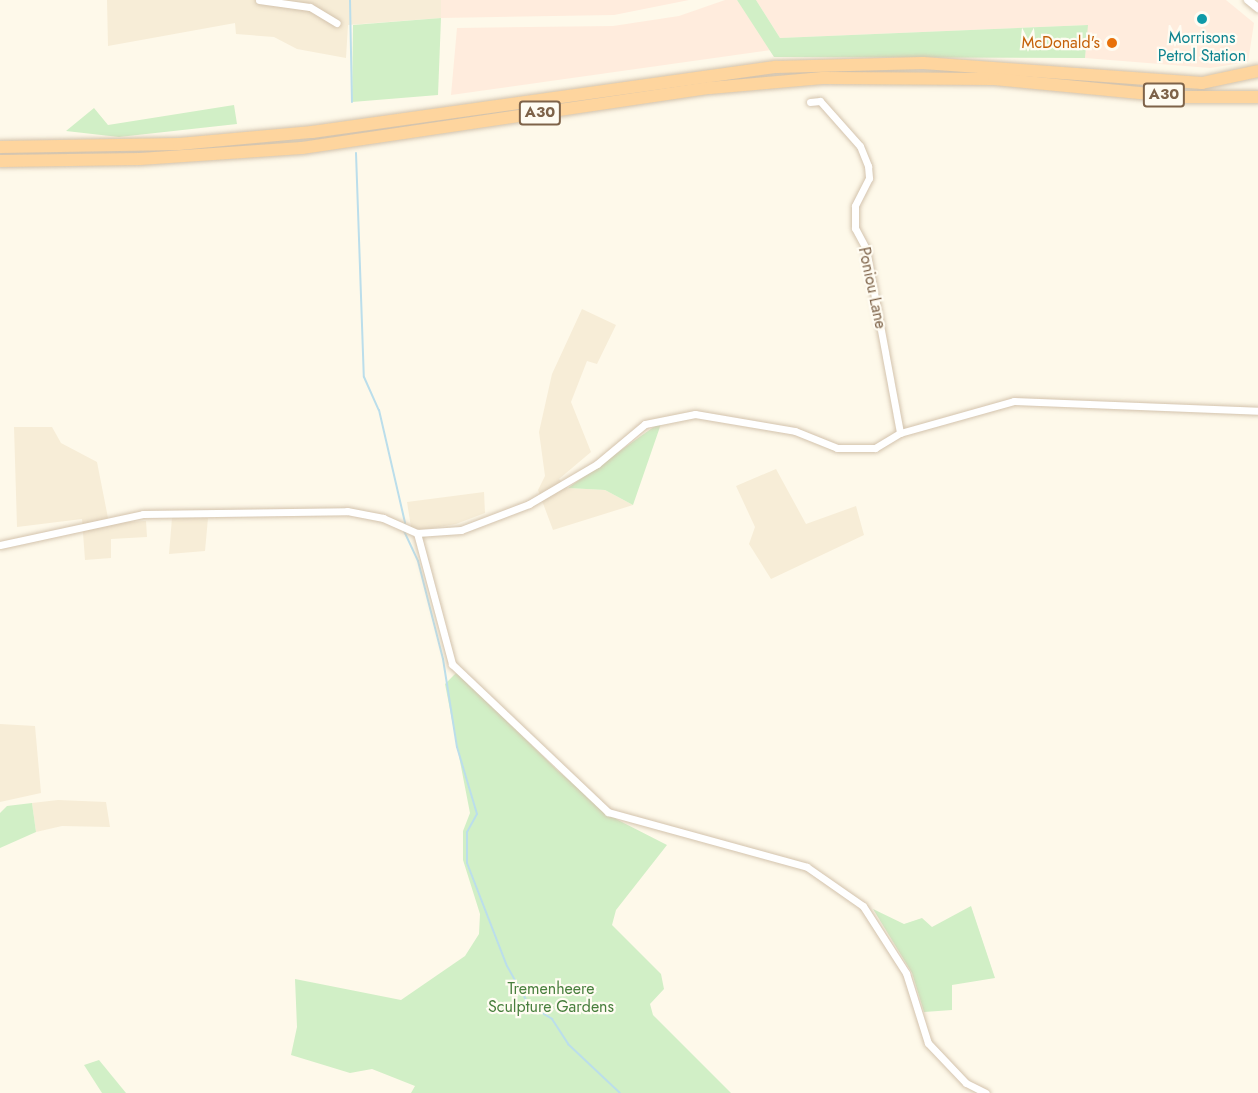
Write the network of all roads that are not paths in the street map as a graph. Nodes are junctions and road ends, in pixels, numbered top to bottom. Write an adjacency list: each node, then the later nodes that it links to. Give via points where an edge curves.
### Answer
1 (259, 0): 3 (street)
2 (1248, 0): 4 (street)
3 (310, 3): 5 (street)
4 (1257, 8)
5 (337, 23)
6 (1258, 70): 9 (highway, A30, via 1228,81 1191,83 1003,66 776,68 301,134 179,144)
7 (1258, 97): 10 (highway, A30, via 1181,97 994,79 823,78 676,92 302,148 140,159)
8 (810, 102): 12 (street, Poniou Lane, via 820,101 860,147 868,166 869,178 855,207 855,228 866,249)
9 (0, 147)
10 (0, 161)
11 (1258, 411): 12 (street, via 1014,402)
12 (900, 433): 13 (street, via 875,448 837,448 795,431 695,414 661,417 529,504 461,530)
13 (417, 533): 14 (street, via 383,518 347,511 143,514); 15 (street, via 452,664 608,812 807,867 863,906 906,973 928,1043 966,1083)
14 (0, 545)
15 (986, 1093)

